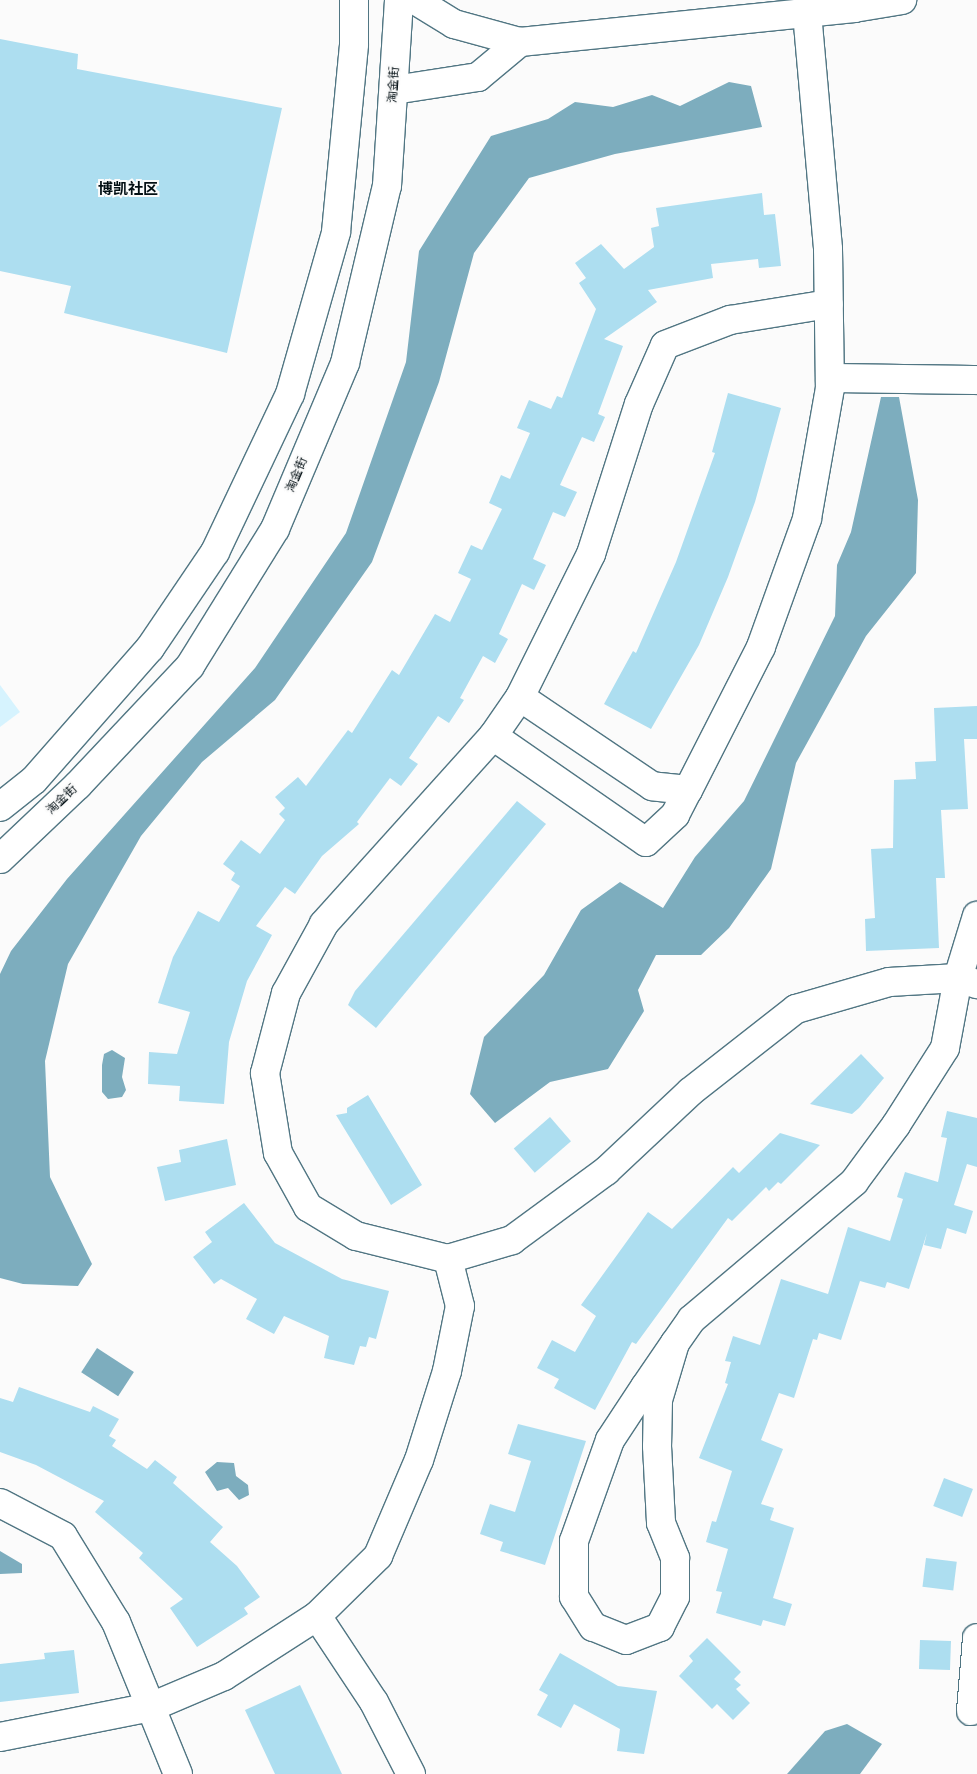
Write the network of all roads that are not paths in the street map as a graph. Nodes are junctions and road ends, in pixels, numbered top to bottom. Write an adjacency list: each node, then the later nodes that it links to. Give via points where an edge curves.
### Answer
1 (354, 0): 8 (street)
2 (399, 0): 9 (street, 淘金街)
3 (415, 0): 7 (street, via 454,24)
4 (902, 0): 5 (street)
5 (854, 4): 6 (street)
6 (808, 13): 7 (street); 11 (street, via 828,249)
7 (520, 42): 10 (street, via 478,77)
8 (354, 44): 9 (street); 17 (street, via 336,232 290,394 215,552 150,648 34,780)
9 (397, 48): 10 (street, 淘金街)
10 (394, 90): 18 (street, 淘金街, via 386,186 345,363 275,529 190,666 78,785)
11 (829, 304): 12 (street); 14 (street, via 730,320 665,346 639,404 591,554)
12 (830, 378): 13 (street); 16 (street, via 808,519 761,647)
13 (977, 380)
14 (520, 696): 15 (street); 16 (street, via 652,786)
15 (492, 736): 16 (street, via 646,842 675,814); 21 (street, via 324,924 286,993 265,1073 278,1154 308,1207 356,1236)
16 (688, 790)
17 (0, 808)
18 (0, 859)
19 (977, 916): 20 (street)
20 (968, 981): 21 (street, via 889,982 796,1009 690,1092 606,1171 512,1240); 22 (street, via 944,1048 896,1125 854,1182 692,1319)
21 (448, 1259): 24 (street, via 460,1306 447,1371 419,1460 378,1556)
22 (675, 1343): 22 (street, via 610,1440 574,1541 574,1597 593,1627 626,1640 660,1627 675,1597 675,1558 662,1523 656,1446 658,1400)
23 (0, 1503): 26 (street, via 63,1536 116,1622)
24 (317, 1616): 26 (street, via 224,1676); 30 (street, via 374,1702)
25 (977, 1638): 27 (street)
26 (151, 1707): 28 (street); 29 (street)
27 (972, 1712)
28 (0, 1737)
29 (178, 1774)
30 (411, 1774)

